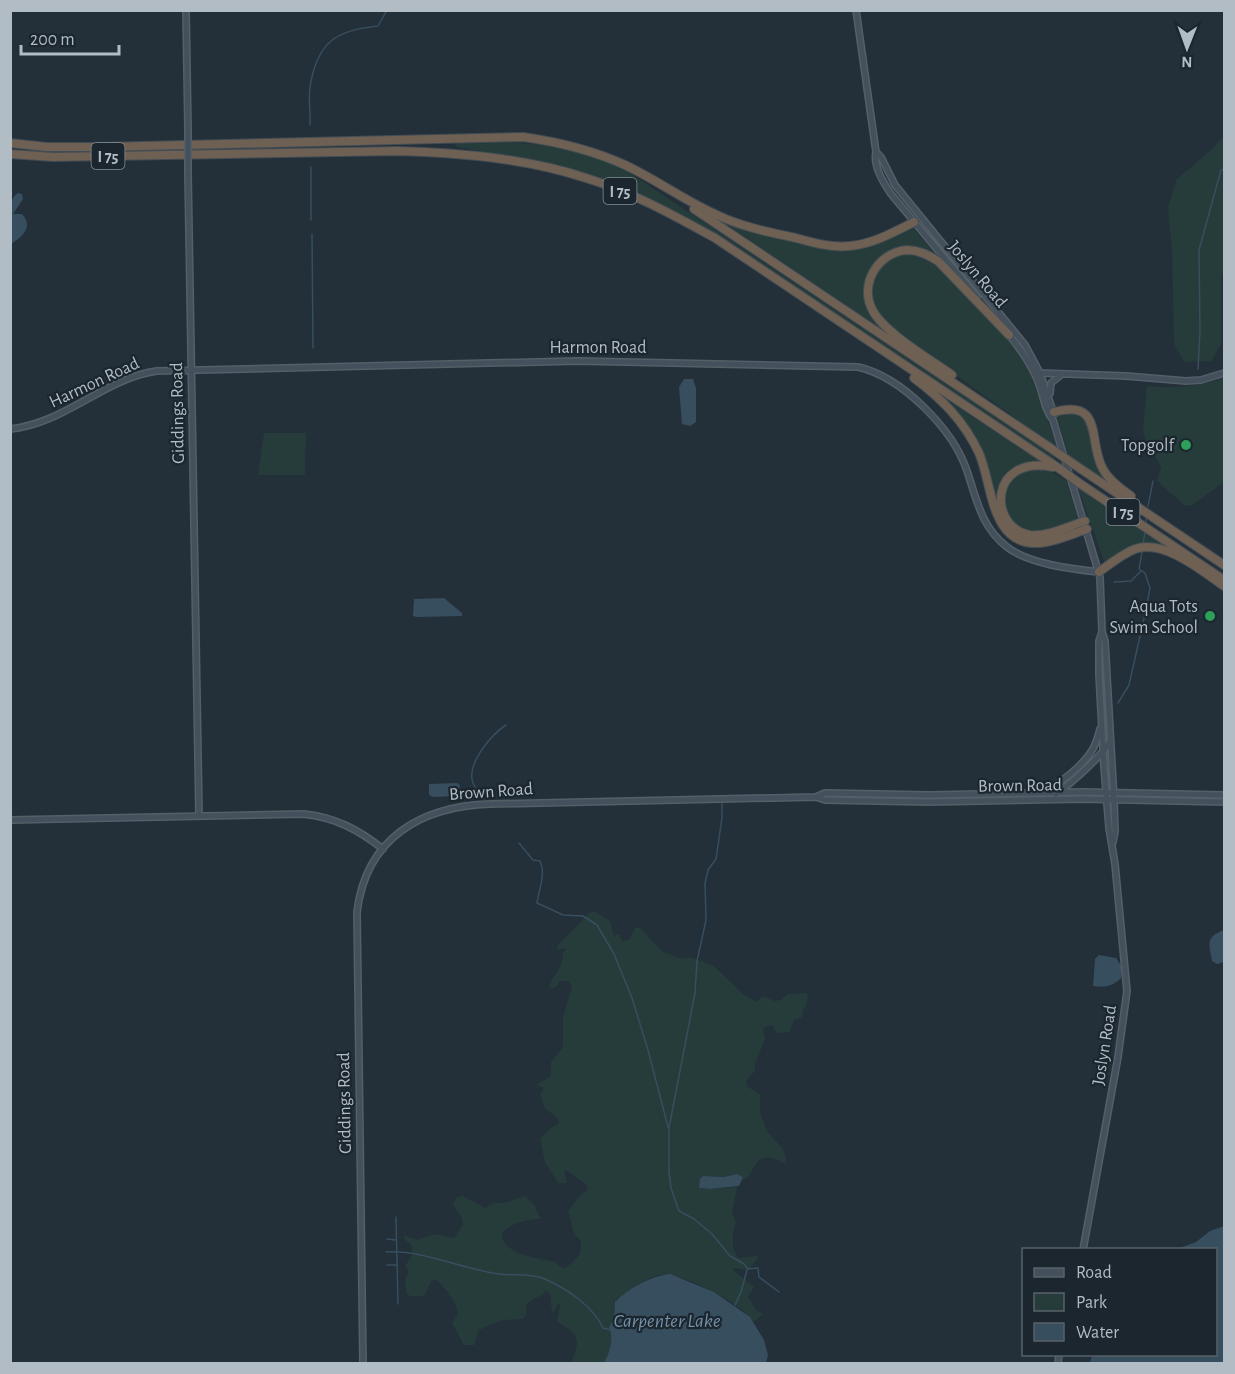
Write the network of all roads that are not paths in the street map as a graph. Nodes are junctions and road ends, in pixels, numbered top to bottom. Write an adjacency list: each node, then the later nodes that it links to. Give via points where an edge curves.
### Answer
1 (186, 10): 13 (main road, Giddings Road, bridge)
2 (856, 10): 4 (main road, Joslyn Road)
3 (10, 143): 6 (highway, I 75, via 90,147 524,137 585,149)
4 (876, 152): 7 (main road, Joslyn Road); 8 (main road, Joslyn Road, via 878,168)
5 (10, 154): 12 (highway, I 75, via 52,158 397,151 483,155 536,165 587,178 655,205 715,238)
6 (651, 179): 10 (highway, via 726,219 823,245 860,244); 18 (highway, I 75)
7 (900, 192): 8 (main road, via 895,190); 9 (main road, Joslyn Road)
8 (891, 194): 10 (main road, Joslyn Road)
9 (925, 221): 10 (main road); 14 (main road, Joslyn Road, via 1017,335)
10 (914, 222): 11 (main road, Joslyn Road)
11 (1009, 335): 14 (main road, Joslyn Road); 18 (highway, via 946,268 927,254 909,250 894,253 872,273 868,295 880,321)
12 (898, 363): 20 (highway, I 75); 22 (highway, via 949,407 962,424 979,454 995,509 1006,531 1022,541 1039,543)
13 (191, 370): 19 (main road, Harmon Road, via 138,374 54,417); 26 (main road, Harmon Road, via 578,361 867,369 887,379 940,424 961,455 984,521 998,540 1029,559); 49 (main road, Giddings Road)
14 (1037, 373): 16 (main road); 17 (main road, Joslyn Road); 17 (main road, Joslyn Road, via 1050,416)
15 (1224, 373): 16 (main road, via 1186,381)
16 (1063, 374): 17 (main road, via 1049,388)
17 (1053, 413): 21 (highway, via 1071,410 1087,417 1094,427 1098,459 1106,474); 22 (main road, Joslyn Road)
18 (1005, 416): 21 (highway, I 75, bridge)
19 (10, 429)
20 (1058, 468): 22 (highway, via 1029,465 1011,474 1001,497 1006,518 1017,529 1036,535); 23 (highway, I 75, bridge)
21 (1157, 518): 25 (highway, I 75)
22 (1086, 525): 26 (main road, Joslyn Road)
23 (1165, 545): 24 (highway); 26 (highway, via 1135,549)
24 (1182, 555): 27 (highway); 28 (highway)
25 (1224, 565)
26 (1099, 572): 29 (main road, Joslyn Road)
27 (1224, 580)
28 (1224, 586)
29 (1102, 632): 30 (main road, Joslyn Road); 31 (main road, Joslyn Road, via 1106,641)
30 (1102, 724): 32 (main road, Joslyn Road); 37 (main road, via 1086,758 1058,783)
31 (1111, 738): 32 (main road); 35 (main road, Joslyn Road)
32 (1103, 751): 33 (main road); 34 (main road, Joslyn Road)
33 (1057, 793): 34 (main road, Brown Road); 37 (main road, Brown Road); 43 (main road)
34 (1106, 793): 35 (main road, Brown Road); 44 (main road, Joslyn Road)
35 (1114, 793): 39 (main road, Brown Road); 45 (main road, Joslyn Road)
36 (839, 794): 38 (main road, Brown Road); 40 (main road, Brown Road); 42 (main road)
37 (1035, 794): 38 (main road, Brown Road)
38 (957, 795): 46 (main road, via 954,799)
39 (1206, 795): 41 (main road, Brown Road); 47 (main road, via 1200,800); 48 (main road)
40 (816, 797): 42 (main road, Brown Road); 52 (main road, Brown Road, via 459,806 418,820)
41 (1224, 799): 48 (main road, Brown Road)
42 (837, 800): 46 (main road, Brown Road)
43 (1044, 800): 44 (main road, Brown Road); 46 (main road, Brown Road)
44 (1106, 800): 45 (main road, Brown Road); 51 (main road, Joslyn Road)
45 (1114, 800): 47 (main road, Brown Road); 51 (main road, Joslyn Road)
46 (910, 802)
47 (1150, 802): 48 (main road, Brown Road)
48 (1206, 802)
49 (199, 816): 50 (main road); 52 (main road, via 319,816 352,827)
50 (10, 820)
51 (1112, 844): 53 (main road, Joslyn Road, via 1127,998)
52 (383, 849): 54 (main road, Giddings Road, via 364,883 357,924)
53 (1083, 1248)
54 (363, 1364)

